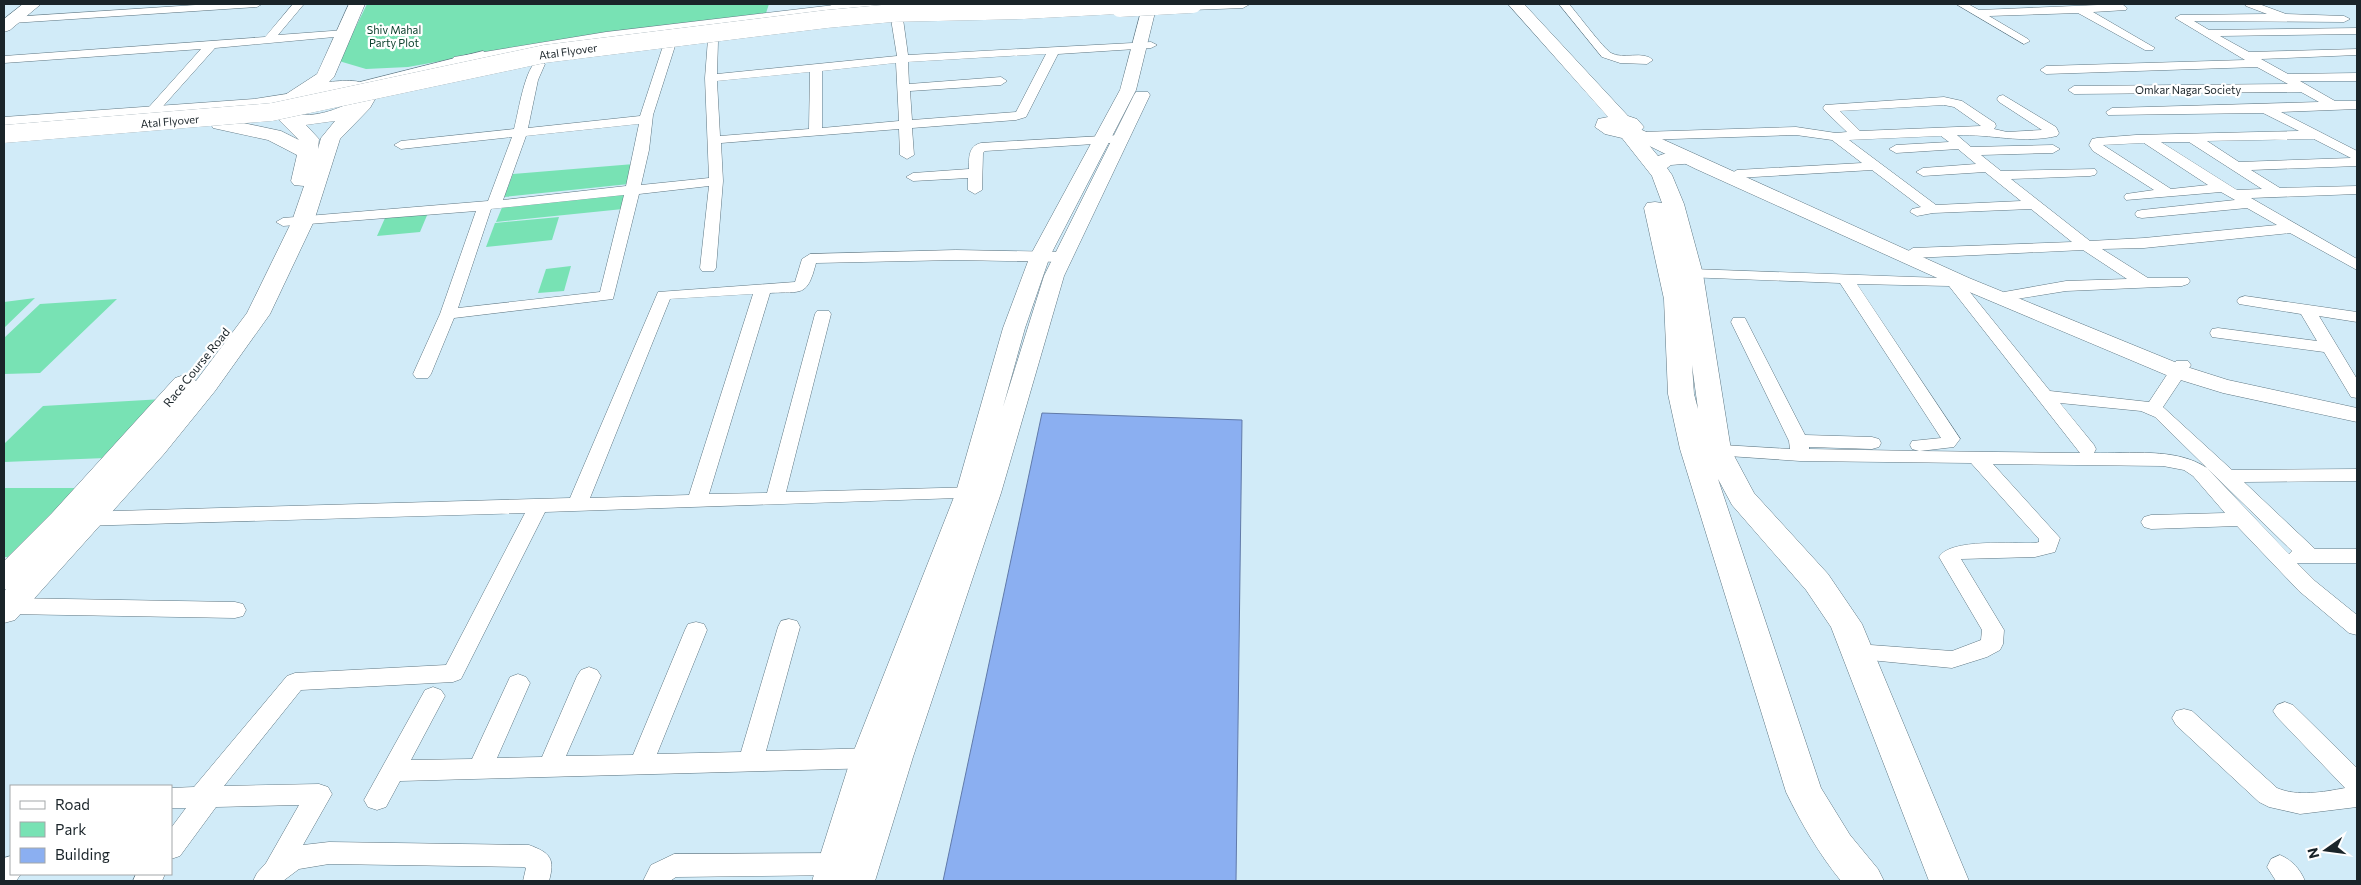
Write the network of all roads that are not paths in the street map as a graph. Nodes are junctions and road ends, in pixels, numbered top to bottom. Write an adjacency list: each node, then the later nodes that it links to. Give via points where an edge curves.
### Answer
1 (15, 4): 26 (main road)
2 (33, 4): 26 (main road)
3 (257, 4): 26 (street)
4 (299, 4): 31 (street)
5 (357, 4): 29 (main road)
6 (370, 4): 55 (main road)
7 (866, 4): 8 (street); 44 (street, via 590,38)
8 (871, 4)
9 (975, 4): 23 (main road, Atal Flyover)
10 (1193, 4): 20 (main road, bridge)
11 (1244, 4): 19 (street)
12 (1500, 4): 73 (main road)
13 (1516, 4): 73 (main road)
14 (1564, 4): 43 (street, via 1606,55)
15 (1962, 4): 24 (street)
16 (2030, 4): 22 (street)
17 (2114, 4): 21 (street, via 2122,8)
18 (2250, 4): 25 (street)
19 (1152, 6): 20 (main road, Atal Flyover, bridge); 23 (street); 35 (street)
20 (1068, 8): 23 (main road, Atal Flyover, bridge)
21 (2081, 10): 22 (street); 37 (street)
22 (2042, 11): 24 (street)
23 (893, 13): 32 (street, via 852,22); 41 (street); 45 (main road, bridge); 72 (main road, Atal Flyover, bridge, via 822,14 546,49 273,106); 79 (main road, Atal Flyover, bridge, via 827,18 544,54 272,112)
24 (1978, 14): 33 (street)
25 (2285, 18): 27 (street); 30 (street, via 2180,18)
26 (7, 20)
27 (2357, 20)
28 (2357, 31): 30 (street)
29 (345, 33): 31 (street); 55 (main road)
30 (2206, 33): 40 (street)
31 (269, 39): 34 (street)
32 (712, 40): 36 (street); 53 (street)
33 (2024, 41)
34 (212, 44): 42 (street); 65 (street)
35 (1146, 45): 38 (street); 84 (street, via 1143,91)
36 (669, 46): 47 (street); 67 (street)
37 (2149, 48)
38 (1054, 50): 49 (street); 74 (street, via 1021,114)
39 (2357, 52): 40 (street)
40 (2246, 56): 46 (street)
41 (903, 59): 48 (street); 49 (street); 57 (street)
42 (4, 60)
43 (1647, 60)
44 (460, 61): 45 (main road); 55 (street)
45 (492, 62): 52 (main road)
46 (2258, 63): 50 (street); 54 (street)
47 (539, 64): 52 (street); 78 (street, via 532,80)
48 (816, 67): 53 (street); 76 (street)
49 (955, 70): 56 (street); 57 (street)
50 (2046, 70)
51 (2357, 77): 54 (street)
52 (468, 78): 55 (street)
53 (711, 78): 87 (street)
54 (2284, 78): 58 (street)
55 (353, 80): 63 (main road, via 323,88); 63 (main road, via 325,77); 63 (main road, via 328,117); 94 (main road, Race Course Road, via 346,120)
56 (1001, 81)
57 (904, 88): 71 (street)
58 (2302, 88): 59 (street, Omkar Nagar Society); 61 (street)
59 (2074, 90)
60 (2004, 98): 75 (street, via 2052,133 2007,136)
61 (2333, 105): 62 (street); 64 (street)
62 (2357, 105)
63 (292, 107): 69 (street, via 227,106); 70 (street); 94 (main road)
64 (2267, 109): 66 (street); 82 (street)
65 (153, 110)
66 (2142, 112): 68 (street); 86 (street)
67 (647, 120): 78 (street); 108 (street)
68 (2113, 121): 85 (street)
69 (4, 122)
70 (220, 124): 83 (street); 94 (main road, via 274,135)
71 (906, 126): 74 (street); 76 (street); 93 (street)
72 (4, 128)
73 (1628, 129): 81 (street, via 1796,131); 96 (street); 98 (main road); 105 (street); 158 (main road, via 1654,203 1676,299 1680,394)
74 (1017, 130): 84 (street); 104 (street, via 978,149)
75 (1982, 130): 77 (street); 80 (street, via 1990,126 1958,104 1944,101 1829,108)
76 (815, 132): 87 (street)
77 (1945, 132): 80 (street); 90 (street)
78 (520, 133): 89 (street); 119 (street)
79 (4, 134)
80 (1857, 135): 81 (street)
81 (1836, 137): 99 (street)
82 (2321, 138): 86 (street); 88 (street); 95 (street)
83 (4, 139)
84 (1110, 139): 129 (street); 130 (street)
85 (2142, 139): 86 (street); 111 (street); 115 (street, via 2108,140 2096,145)
86 (2189, 139): 100 (street)
87 (714, 140): 107 (street)
88 (2357, 140)
89 (401, 145)
90 (1966, 148): 91 (street); 92 (street); 101 (street)
91 (1896, 149)
92 (2053, 149)
93 (907, 155)
94 (315, 156): 125 (main road, Race Course Road)
95 (2357, 156)
96 (1688, 158): 98 (main road, via 1667,159); 131 (street)
97 (2357, 162): 100 (street)
98 (1655, 166): 134 (main road, via 1673,204)
99 (1874, 166): 105 (street); 122 (street)
100 (2236, 166): 113 (street)
101 (1994, 171): 102 (street); 103 (street); 114 (street)
102 (1924, 172)
103 (2090, 172)
104 (976, 173): 106 (street); 109 (street)
105 (1737, 174): 131 (street)
106 (913, 177)
107 (716, 181): 108 (street); 133 (street)
108 (632, 190): 119 (street); 143 (street, via 607,296)
109 (975, 190)
110 (2357, 190): 113 (street)
111 (2229, 191): 112 (street); 113 (street); 118 (street)
112 (2184, 192): 115 (street); 121 (street)
113 (2276, 192)
114 (2022, 194): 116 (street); 120 (street)
115 (2168, 194): 117 (street)
116 (1950, 195)
117 (2131, 197)
118 (2251, 203): 121 (street); 126 (street)
119 (489, 205): 125 (street); 143 (street)
120 (2034, 205): 122 (street); 128 (street)
121 (2209, 207): 124 (street); 127 (street)
122 (1933, 209): 123 (street)
123 (1917, 212)
124 (2142, 214)
125 (293, 222): 167 (main road, Race Course Road, via 258,314 206,386); 169 (main road, Race Course Road, via 220,341)
126 (2294, 228): 127 (street); 132 (street)
127 (2250, 232): 128 (street)
128 (2088, 247): 131 (street); 138 (street)
129 (1040, 256): 130 (street); 139 (street, via 810,259 803,283 792,287); 162 (street, via 1014,328)
130 (1063, 258): 162 (street)
131 (1922, 260): 137 (street); 140 (street)
132 (2357, 265)
133 (708, 268)
134 (1692, 274): 135 (street); 158 (main road)
135 (1845, 278): 137 (street); 156 (street, via 1951,439 1947,444 1939,445)
136 (2182, 281): 138 (street)
137 (1958, 282): 149 (street); 152 (street)
138 (2145, 283): 140 (street, via 2066,286)
139 (763, 288): 164 (street); 165 (street, via 664,295)
140 (2010, 295): 149 (street)
141 (2245, 301): 142 (street)
142 (2307, 310): 145 (street); 148 (street)
143 (448, 314): 150 (street)
144 (823, 314): 163 (street)
145 (2357, 317)
146 (1739, 322): 156 (street)
147 (2218, 333): 148 (street)
148 (2327, 346): 151 (street)
149 (2181, 369): 153 (street); 154 (street); 155 (street, via 2224,386)
150 (422, 374)
151 (2357, 393)
152 (2047, 396): 154 (street); 157 (street)
153 (2357, 405)
154 (2153, 409): 161 (street, via 2168,419)
155 (2357, 415)
156 (1799, 448): 158 (street); 159 (street)
157 (2087, 449)
158 (1706, 450): 180 (main road, via 1742,498 1817,582 1846,624); 203 (main road, via 1804,792 1836,847)
159 (1977, 458): 168 (street, via 2177,462 2200,472); 180 (street, via 2050,538 2048,547 2035,550 1958,552 1949,557 1994,630 1992,644 1952,660)
160 (2357, 475): 161 (street)
161 (2227, 476): 172 (street)
162 (978, 492): 163 (street); 186 (street)
163 (775, 498): 164 (street)
164 (698, 501): 165 (street)
165 (577, 505): 166 (street)
166 (538, 506): 167 (street); 193 (street, via 453,673 295,682)
167 (91, 519): 169 (street); 175 (main road, Race Course Road)
168 (2242, 519): 170 (street); 171 (street)
169 (62, 520): 174 (main road, Race Course Road)
170 (2151, 522)
171 (2279, 556): 172 (street); 178 (street, via 2307,586)
172 (2310, 556): 173 (street)
173 (2357, 556)
174 (4, 579)
175 (7, 609): 176 (street)
176 (235, 610)
177 (789, 627): 187 (street)
178 (2357, 627)
179 (696, 630): 188 (street)
180 (1857, 652): 204 (main road)
181 (589, 676): 189 (street)
182 (518, 683): 190 (street)
183 (433, 696): 191 (street)
184 (2285, 711): 192 (street)
185 (2184, 718): 194 (street, via 2268,795 2280,802 2299,804)
186 (882, 758): 187 (street); 198 (street)
187 (751, 761): 188 (street)
188 (642, 764): 189 (street)
189 (550, 766): 190 (street)
190 (480, 768): 191 (street)
191 (393, 771): 196 (street)
192 (2357, 784)
193 (204, 797): 195 (street); 197 (street); 200 (street, via 319,794)
194 (2357, 797)
195 (172, 798)
196 (377, 800)
197 (172, 846)
198 (846, 872): 199 (street)
199 (730, 873): 202 (street, via 674,866 665,870)
200 (273, 874): 201 (street, via 288,861 329,853 529,856 540,864)
201 (536, 881)
202 (656, 881)
203 (1864, 881)
204 (1948, 881)

